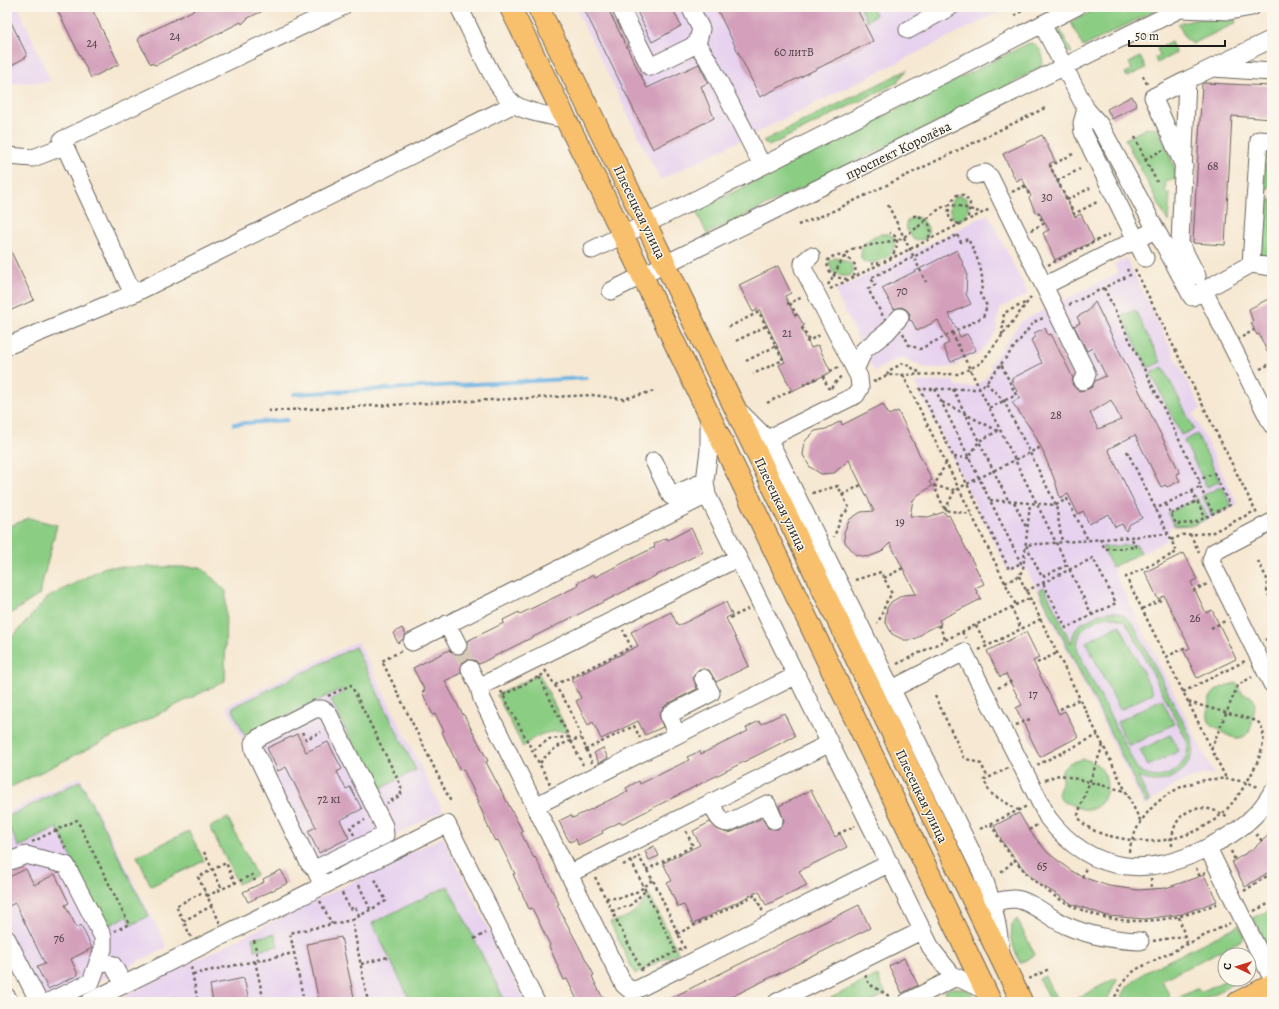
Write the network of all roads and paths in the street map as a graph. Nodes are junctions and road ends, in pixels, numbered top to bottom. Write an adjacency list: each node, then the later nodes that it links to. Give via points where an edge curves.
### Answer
1 (342, 7): 30 (street, via 62,140)
2 (459, 7): 23 (street, via 499,87)
3 (510, 7): 26 (main road, Плесецкая улица)
4 (538, 7): 17 (main road, Плесецкая улица)
5 (548, 7): 17 (street)
6 (620, 7): 18 (street, via 650,66)
7 (690, 7): 18 (street, via 701,29)
8 (950, 7): 15 (street)
9 (1028, 7): 13 (path)
10 (1076, 7): 14 (street)
11 (1252, 7): 12 (street, via 1230,11)
12 (1183, 8): 19 (street, проспект Королёва)
13 (1014, 16)
14 (1042, 24): 19 (street); 34 (street)
15 (908, 30)
16 (1272, 39): 20 (street)
17 (555, 42): 53 (main road, Плесецкая улица)
18 (697, 44): 34 (street, via 708,60)
19 (1065, 67): 25 (street); 71 (street, проспект Королёва)
20 (1211, 68): 21 (street); 22 (street)
21 (1272, 72)
22 (1187, 80): 29 (street, via 1153,97); 35 (street)
23 (514, 104): 26 (street, via 528,110); 86 (street)
24 (1045, 108): 55 (path, via 829,213)
25 (1086, 109): 56 (street, via 1100,125); 62 (street, via 1082,123 1083,132)
26 (564, 118): 60 (main road, Плесецкая улица)
27 (1135, 137): 33 (path)
28 (1272, 140): 73 (street, via 1259,140)
29 (1174, 144): 33 (path); 35 (street)
30 (64, 146): 32 (street, via 33,158); 86 (street)
31 (1073, 154): 38 (path, via 1050,166)
32 (7, 156)
33 (1146, 158): 39 (path)
34 (762, 165): 53 (street)
35 (1184, 166): 78 (street, via 1180,243)
36 (1080, 169): 38 (path)
37 (976, 175): 42 (street, via 985,173 990,177)
38 (1057, 181): 43 (path)
39 (1157, 182)
40 (1090, 188): 43 (path)
41 (1030, 197): 42 (path, via 1026,185)
42 (1005, 199): 49 (path); 75 (street)
43 (1067, 200): 44 (path, via 1074,214)
44 (1097, 202)
45 (950, 204): 47 (path); 47 (path, via 957,195 964,195 970,203); 51 (path, via 940,207); 54 (path, via 950,220)
46 (888, 205): 63 (path)
47 (970, 209): 49 (path); 52 (path)
48 (1038, 212): 57 (path, via 1045,223)
49 (983, 213): 52 (path)
50 (913, 216): 51 (path)
51 (926, 219): 61 (path, via 931,231); 66 (path, bridge, via 904,238 852,249)
52 (964, 222): 54 (path)
53 (646, 224): 60 (street); 71 (main road, Плесецкая улица)
54 (960, 224): 61 (path)
55 (798, 225)
56 (1155, 230): 62 (street); 85 (street, via 1192,297)
57 (1026, 232)
58 (890, 233): 68 (path, via 896,237 897,247)
59 (1112, 233): 75 (path)
60 (622, 236): 64 (street); 76 (main road, Плесецкая улица)
61 (928, 240): 63 (path)
62 (1136, 240): 70 (street); 82 (street)
63 (910, 249): 67 (path); 68 (path)
64 (592, 250)
65 (811, 256): 101 (street, via 803,263 803,268)
66 (844, 257): 77 (path); 77 (path, via 829,258 828,267); 79 (path, via 853,262 856,268)
67 (914, 257): 81 (path); 90 (path, via 871,278 875,285 868,289 879,311); 95 (path, via 958,235 961,242 968,239 979,261 982,289 980,294 986,306 983,317)
68 (890, 259): 69 (path)
69 (883, 262): 72 (path); 79 (path)
70 (1140, 263): 161 (path)
71 (666, 264): 76 (street, проспект Королёва); 121 (main road, Плесецкая улица)
72 (871, 264)
73 (1251, 264): 74 (street); 85 (street)
74 (1272, 268)
75 (1036, 270): 82 (street)
76 (641, 275): 84 (street, проспект Королёва); 125 (main road, Плесецкая улица)
77 (834, 275): 80 (path); 80 (path, via 825,291)
78 (1197, 276)
79 (854, 277): 80 (path)
80 (850, 279)
81 (926, 282)
82 (1044, 286): 88 (path, via 1038,288); 108 (street, via 1088,374)
83 (1104, 288): 140 (path)
84 (611, 291)
85 (1204, 291): 126 (street)
86 (133, 294): 98 (street)
87 (808, 294): 89 (path, via 789,304)
88 (1029, 301): 96 (path); 96 (path, via 1004,313)
89 (797, 316)
90 (896, 321): 95 (path, via 909,345 920,349); 101 (street, via 887,332)
91 (766, 326): 92 (path, via 759,312); 97 (path); 99 (path)
92 (729, 327)
93 (802, 327): 94 (path, via 807,341)
94 (826, 332)
95 (952, 333): 102 (path)
96 (1002, 335): 102 (path, via 981,363)
97 (736, 341)
98 (7, 346)
99 (776, 346): 100 (path); 103 (path, via 783,360)
100 (746, 361)
101 (846, 367): 111 (path); 112 (street, via 859,377)
102 (970, 369): 106 (path, via 959,374); 115 (path)
103 (753, 374)
104 (887, 375): 105 (path); 106 (path, via 890,370 904,363); 112 (path)
105 (903, 375): 106 (path); 137 (path)
106 (922, 375)
107 (819, 377): 110 (path)
108 (1082, 381)
109 (986, 383): 115 (path); 118 (path); 118 (path, via 1001,364 1016,395)
110 (803, 385)
111 (831, 388)
112 (860, 388): 128 (street, via 856,395)
113 (935, 389): 114 (path); 119 (path); 133 (path, via 920,389)
114 (953, 389): 115 (path); 124 (path)
115 (980, 389): 122 (path)
116 (792, 390): 120 (path)
117 (654, 391): 123 (path, via 623,399 592,395)
118 (1004, 401): 122 (path); 132 (path)
119 (941, 402): 124 (path); 134 (path)
120 (767, 403)
121 (735, 408): 128 (street); 353 (main road, Плесецкая улица)
122 (989, 408): 127 (path)
123 (268, 411)
124 (966, 415): 127 (path); 129 (path)
125 (709, 417): 145 (street); 365 (main road, Плесецкая улица)
126 (1272, 425)
127 (999, 431): 129 (path); 136 (path)
128 (767, 439): 236 (street)
129 (979, 441): 134 (path); 138 (path)
130 (1041, 448): 132 (path)
131 (1127, 451): 159 (path)
132 (1030, 453): 136 (path); 158 (path)
133 (954, 457): 134 (path); 141 (path)
134 (969, 458): 139 (path)
135 (654, 460): 145 (street, via 671,496)
136 (1015, 460): 138 (path); 156 (path)
137 (946, 463): 143 (path); 146 (path)
138 (994, 471): 139 (path); 153 (path)
139 (979, 478): 141 (path); 151 (path)
140 (1199, 480): 144 (path); 162 (path, via 1214,473 1230,505)
141 (968, 484): 146 (path); 181 (path, via 1009,569)
142 (861, 485): 150 (path)
143 (934, 486): 147 (path); 160 (path)
144 (1200, 487): 148 (path); 162 (path)
145 (706, 488): 179 (street); 206 (street)
146 (959, 488): 147 (path); 163 (path)
147 (955, 490): 160 (path)
148 (1192, 491): 152 (path); 157 (path)
149 (812, 493): 150 (path, via 838,486)
150 (842, 494): 170 (path, via 849,508 842,516)
151 (990, 500): 153 (path); 181 (path)
152 (1197, 501): 164 (path); 165 (path)
153 (1009, 502): 154 (path)
154 (1014, 502): 155 (path); 167 (path)
155 (1030, 504): 156 (path); 167 (path)
156 (1037, 504): 158 (path); 175 (path)
157 (1166, 504): 159 (path); 164 (path)
158 (1056, 505): 173 (path, via 1067,499); 176 (path)
159 (1155, 509): 168 (path)
160 (945, 510): 163 (path)
161 (1255, 511): 166 (path); 169 (path, via 1211,533)
162 (1213, 513): 165 (path)
163 (971, 514): 189 (path)
164 (1171, 514): 165 (path, via 1176,524 1194,522)
165 (1205, 517)
166 (1268, 525): 231 (street, via 1214,552 1211,561)
167 (1027, 529): 178 (path)
168 (1168, 534): 171 (path); 174 (path)
169 (1190, 534): 174 (path); 177 (path)
170 (834, 537)
171 (1131, 537): 172 (path); 172 (path, via 1136,547 1105,548)
172 (1100, 539): 173 (path)
173 (1088, 540): 176 (path)
174 (1171, 540): 199 (path, via 1177,552 1126,577)
175 (1056, 542): 176 (path); 178 (path); 182 (path)
176 (1062, 542)
177 (1194, 543)
178 (1026, 545): 181 (path); 182 (path, via 1042,577)
179 (738, 558): 203 (street); 228 (street)
180 (1258, 561): 195 (path, via 1268,581 1267,592)
181 (1022, 563): 185 (path)
182 (1067, 565): 184 (path)
183 (903, 568): 186 (path)
184 (1070, 570): 190 (path); 200 (path); 200 (path, via 1093,558 1116,603)
185 (1019, 576): 189 (path); 191 (path)
186 (884, 578): 187 (path, via 881,572); 205 (path, via 892,594)
187 (855, 580)
188 (1213, 581): 192 (path)
189 (1006, 583): 196 (path)
190 (1043, 583): 191 (path); 200 (path, via 1066,628)
191 (1026, 591): 193 (path)
192 (1193, 591)
193 (1030, 598): 196 (path); 204 (path)
194 (1163, 599): 199 (path)
195 (1272, 601)
196 (1016, 605): 198 (path)
197 (750, 608): 201 (path)
198 (1011, 608): 208 (path); 210 (path)
199 (1142, 609): 222 (path)
200 (1092, 615)
201 (730, 618)
202 (1232, 618): 209 (path)
203 (617, 619): 220 (street); 234 (path, via 631,647)
204 (1041, 619): 210 (path); 219 (path)
205 (876, 623)
206 (447, 624): 214 (street); 215 (street)
207 (939, 625): 212 (path)
208 (976, 625): 212 (path); 216 (path)
209 (1211, 628)
210 (1021, 629): 216 (path)
211 (1272, 636): 213 (path)
212 (946, 640): 221 (path); 224 (path)
213 (1263, 641)
214 (407, 646): 274 (path, via 382,661)
215 (458, 646)
216 (987, 646): 218 (path)
217 (1186, 647): 222 (path)
218 (973, 653)
219 (1057, 653): 223 (path); 241 (path)
220 (539, 657): 227 (path); 232 (street)
221 (955, 657): 236 (street); 272 (street, via 964,652)
222 (1166, 657): 238 (path)
223 (1037, 663)
224 (897, 664)
225 (1239, 664): 238 (path)
226 (470, 669): 235 (street)
227 (546, 673): 229 (path); 234 (path)
228 (797, 675): 250 (street); 255 (street)
229 (539, 677): 239 (path); 252 (path)
230 (703, 678): 250 (street, via 711,693 669,716)
231 (1269, 678): 245 (path, via 1238,685)
232 (495, 679): 235 (street); 239 (path)
233 (1012, 681): 237 (path)
234 (555, 685): 253 (path, via 569,706)
235 (479, 687): 276 (street, via 482,699)
236 (892, 689): 324 (street, via 982,871)
237 (992, 691)
238 (1183, 692): 242 (path)
239 (503, 695): 257 (path)
240 (935, 696): 266 (path, via 964,758 981,764)
241 (1080, 699): 244 (path); 251 (path)
242 (1188, 702): 245 (path); 259 (path)
243 (322, 709): 246 (street, via 315,709); 248 (street, via 328,713); 278 (path, via 326,697 351,685 402,786 401,795)
244 (1060, 709)
245 (1226, 712): 259 (path); 269 (path, via 1257,721 1262,728 1259,756)
246 (296, 718): 248 (path, via 306,739); 304 (street, via 258,738 254,743 254,750 309,863)
247 (1030, 719): 249 (path)
248 (334, 725): 278 (street)
249 (1010, 729)
250 (677, 735): 260 (street)
251 (1098, 735): 256 (path); 261 (path)
252 (569, 737): 254 (path); 257 (path, via 550,740)
253 (581, 738): 254 (path); 258 (path)
254 (571, 740): 262 (path, via 553,749); 263 (path)
255 (830, 742): 275 (street); 303 (street)
256 (1103, 745): 268 (path); 270 (path)
257 (534, 750): 262 (path)
258 (585, 750): 260 (path, via 634,726); 265 (path)
259 (1211, 750): 267 (path)
260 (646, 751): 265 (street)
261 (1042, 762)
262 (540, 763): 273 (path)
263 (583, 765)
264 (1012, 767): 266 (path)
265 (599, 774): 273 (street)
266 (988, 778): 277 (path, via 984,780 990,793)
267 (1226, 778): 269 (path); 282 (path, via 1202,780 1178,788 1156,803)
268 (1089, 782): 270 (path); 272 (path, via 1061,775 1055,776); 290 (path, via 1079,819 1090,828 1106,835)
269 (1248, 782): 279 (path)
270 (1126, 791): 282 (path)
271 (1272, 792): 286 (street, via 1257,813)
272 (1035, 794): 277 (path); 301 (street, via 1058,831 1092,856 1127,866 1150,867)
273 (556, 796): 276 (street)
274 (451, 802)
275 (711, 802): 280 (street); 281 (street, via 724,823 766,804)
276 (535, 806): 309 (street)
277 (1018, 810): 284 (path)
278 (377, 811): 288 (street); 292 (path, via 350,827)
279 (1222, 814): 286 (path); 289 (path, via 1199,830); 289 (path, via 1204,808 1186,812 1173,828)
280 (679, 818): 291 (street); 306 (path, via 694,846)
281 (774, 820)
282 (1141, 822): 290 (path)
283 (859, 824): 287 (path)
284 (991, 824): 285 (path); 298 (path)
285 (980, 830)
286 (1238, 830): 293 (street)
287 (838, 834)
288 (385, 835): 292 (street); 294 (street)
289 (1172, 839): 290 (path, via 1158,842); 301 (path)
290 (1131, 841)
291 (632, 842): 302 (street); 306 (path)
292 (360, 847): 304 (street)
293 (1208, 848): 297 (street); 332 (street)
294 (393, 851): 316 (street); 377 (street, via 447,824)
295 (204, 852): 305 (path)
296 (26, 855): 300 (street); 341 (street, via 63,864 68,868); 341 (path, via 26,845 77,820 129,924)
297 (1191, 856): 301 (street); 311 (path, via 1199,875 1206,872)
298 (1014, 860): 307 (path); 331 (path, via 1025,873 1051,894 1089,912 1114,919 1140,921)
299 (631, 861): 318 (path)
300 (7, 862)
301 (1174, 862)
302 (589, 863): 309 (street); 323 (path)
303 (890, 863): 336 (street); 338 (street)
304 (315, 869): 316 (street)
305 (213, 870): 314 (path, via 226,863); 317 (path); 319 (path, via 198,877)
306 (646, 870): 312 (path)
307 (1001, 872)
308 (1272, 873): 320 (path)
309 (569, 874): 358 (street, via 624,985 630,990 638,989)
310 (374, 877): 328 (path, via 386,901)
311 (1208, 878)
312 (652, 880): 318 (path); 339 (path)
313 (255, 881): 314 (path, via 252,875)
314 (235, 883): 317 (path)
315 (359, 885): 328 (path)
316 (319, 888): 335 (path); 346 (street)
317 (222, 889): 322 (path)
318 (645, 889): 323 (path, via 626,897); 329 (path, via 631,905); 347 (path)
319 (205, 891): 322 (path); 333 (path, via 176,906)
320 (1243, 891)
321 (342, 893): 330 (path, via 350,910 355,907)
322 (208, 896): 327 (path)
323 (606, 898): 329 (path)
324 (993, 902): 344 (street, via 1014,899 1024,901 1077,930 1111,939); 353 (street, via 1000,931)
325 (1220, 902): 331 (path)
326 (1272, 902): 332 (path)
327 (212, 906): 333 (path); 337 (path)
328 (370, 909): 330 (path)
329 (612, 911): 358 (path)
330 (359, 915): 334 (path)
331 (1180, 917): 340 (path)
332 (1242, 917): 345 (path); 360 (street)
333 (183, 920): 346 (path)
334 (352, 920): 335 (path); 354 (path)
335 (332, 924): 348 (path, via 290,933)
336 (769, 924): 339 (path, via 755,896); 349 (street)
337 (222, 927)
338 (923, 930): 359 (street, via 932,950); 378 (street)
339 (677, 934): 349 (path)
340 (1184, 936): 344 (path); 345 (path)
341 (103, 937): 351 (street, via 104,943)
342 (7, 939): 369 (street)
343 (254, 940): 352 (path)
344 (1140, 941)
345 (1187, 944): 381 (path, via 1135,970 1124,981)
346 (190, 947): 357 (path); 362 (street)
347 (676, 952): 349 (path); 358 (path)
348 (294, 953): 352 (path); 375 (path)
349 (688, 955): 358 (street)
350 (388, 956): 354 (path)
351 (99, 960): 362 (street, via 113,966); 370 (street, via 90,982)
352 (257, 960): 357 (path); 374 (path)
353 (1002, 963): 380 (main road, Плесецкая улица)
354 (361, 964): 376 (path)
355 (1049, 969): 361 (path)
356 (864, 973): 364 (path, via 869,984)
357 (193, 974): 373 (path)
358 (645, 977)
359 (956, 977): 365 (street); 379 (street)
360 (1272, 978)
361 (1029, 979)
362 (124, 985): 371 (street)
363 (1272, 985): 382 (main road)
364 (889, 996)
365 (988, 996)
366 (7, 997): 368 (street)
367 (176, 997): 372 (path)
368 (10, 1002)
369 (40, 1002)
370 (48, 1002)
371 (89, 1002)
372 (158, 1002)
373 (198, 1002)
374 (264, 1002)
375 (304, 1002)
376 (368, 1002)
377 (536, 1002)
378 (777, 1002)
379 (907, 1002)
380 (1022, 1002)
381 (1112, 1002)
382 (1238, 1002)

